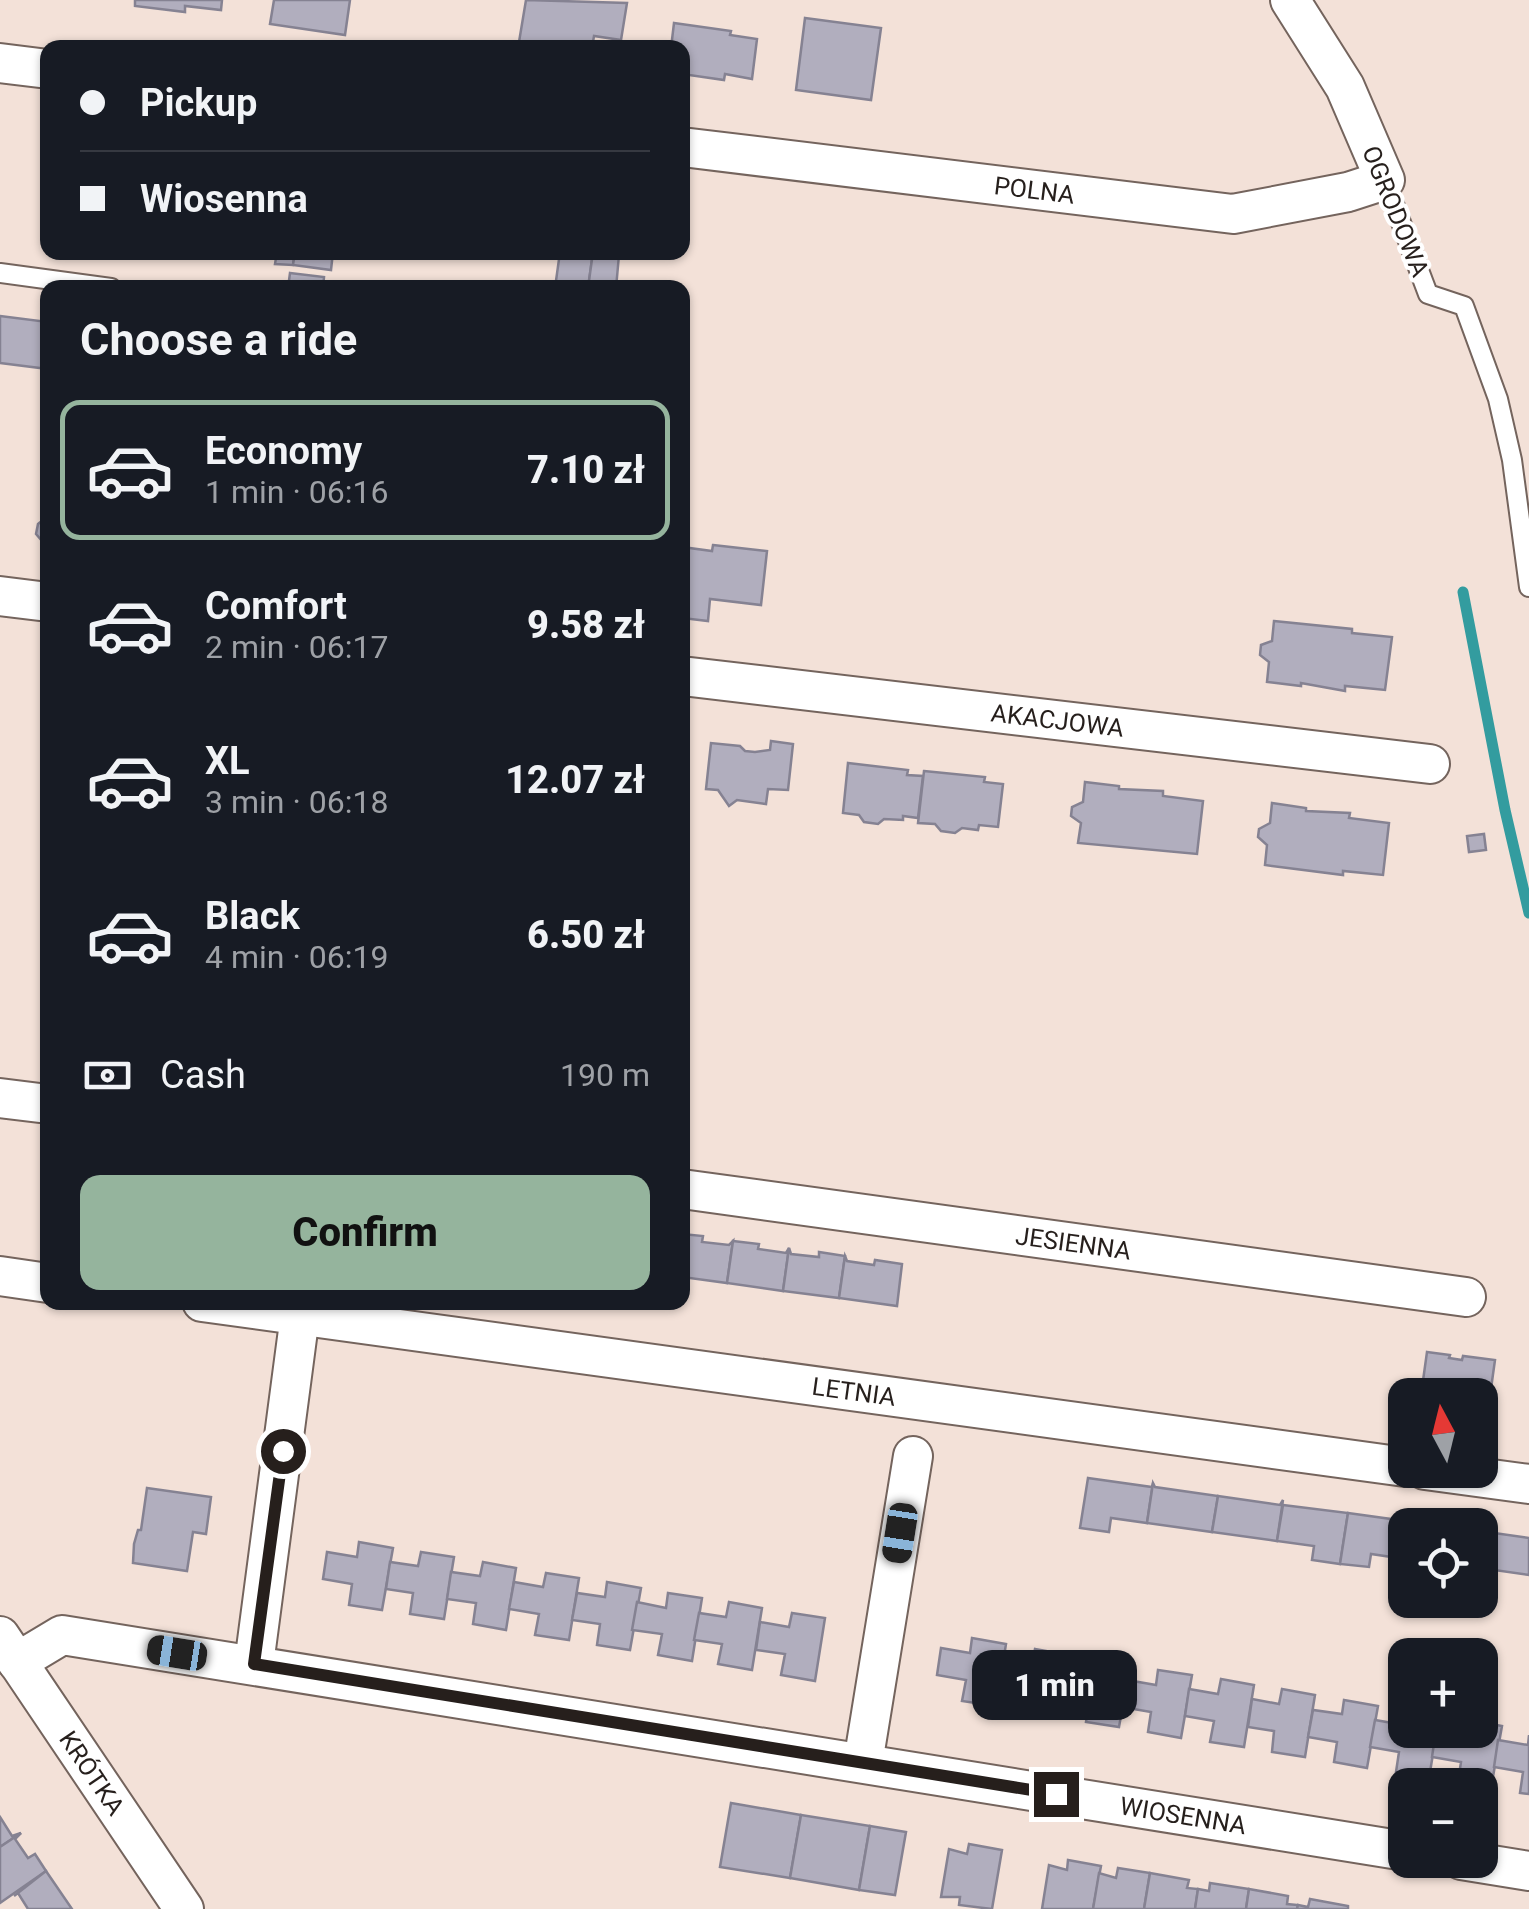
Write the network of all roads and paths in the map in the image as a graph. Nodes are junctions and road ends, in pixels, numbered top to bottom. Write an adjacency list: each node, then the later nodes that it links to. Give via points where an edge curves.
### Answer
1 (1290, 0): 5 (street, OGRODOWA, via 1345,87)
2 (0, 64): 3 (street)
3 (40, 68)
4 (690, 148): 5 (street, POLNA, via 1233,214)
5 (1385, 180): 8 (lane, OGRODOWA, via 1428,294 1464,306 1498,399)
6 (0, 274): 7 (lane)
7 (48, 280)
8 (1529, 587)
9 (0, 596): 10 (street)
10 (40, 601)
11 (690, 677): 12 (street, AKACJOWA)
12 (1430, 764)
13 (0, 1098): 14 (street)
14 (40, 1103)
15 (690, 1190): 18 (street, JESIENNA)
16 (0, 1276): 17 (street)
17 (40, 1281)
18 (1466, 1297)
19 (262, 1310): 20 (street, LETNIA)
20 (300, 1315): 22 (street, LETNIA); 26 (street)
21 (913, 1456): 27 (street)
22 (1388, 1465)
23 (1498, 1480): 24 (street)
24 (1529, 1484)
25 (8, 1649): 26 (street, WIOSENNA, via 62,1635); 31 (street, KRÓTKA)
26 (254, 1664): 27 (street, WIOSENNA)
27 (863, 1762): 28 (street, WIOSENNA)
28 (1388, 1848)
29 (1498, 1866): 30 (street)
30 (1529, 1871)
31 (184, 1909)

